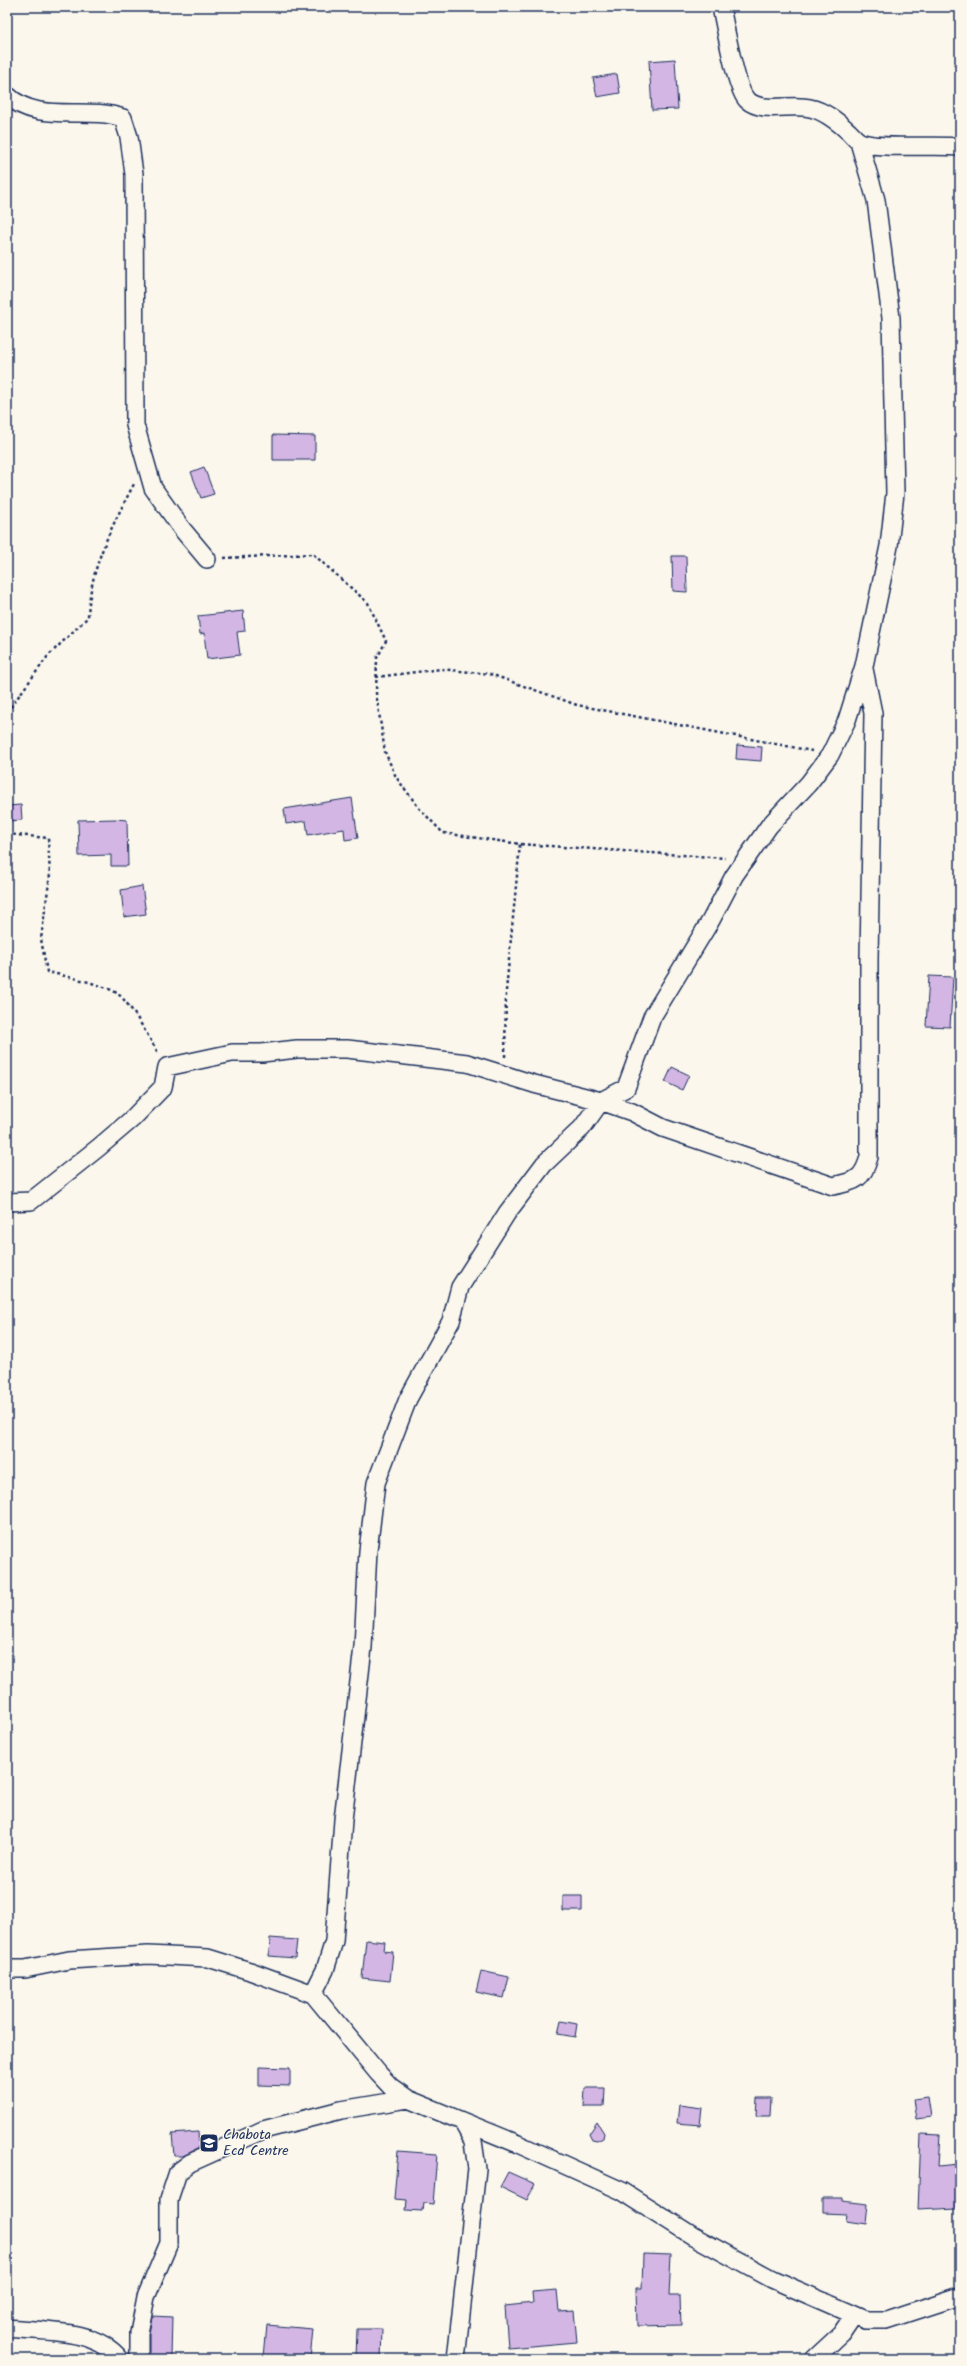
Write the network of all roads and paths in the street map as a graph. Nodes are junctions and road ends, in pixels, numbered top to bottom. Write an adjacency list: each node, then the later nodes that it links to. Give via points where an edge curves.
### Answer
1 (721, 7): 3 (street, via 740,88 747,100 761,106 810,108 827,114)
2 (7, 95): 5 (street, via 13,101 39,112 110,114 123,118 129,137 134,174 135,425)
3 (859, 142): 4 (street, via 877,145); 7 (street, via 876,200 891,318 895,493 889,546)
4 (960, 147)
5 (146, 460): 6 (street, via 153,488 182,530); 9 (path, via 105,538 89,591 88,617 48,656)
6 (207, 559): 8 (path, via 313,554 368,604 386,641 377,658)
7 (864, 666): 10 (street, via 847,720); 16 (street, via 873,713 869,1157 865,1172 853,1182 833,1186 663,1128 632,1112)
8 (376, 677): 10 (path, via 441,669 490,674 577,705); 12 (path, via 385,752 396,777 419,808 443,833)
9 (7, 712)
10 (830, 754): 13 (street, via 809,783 769,826)
11 (7, 834): 14 (path, via 48,838 50,875 41,939 47,972 76,978 118,994 141,1025)
12 (520, 844): 13 (path); 15 (path, via 506,991)
13 (746, 860): 16 (street, via 652,1017 626,1088)
14 (166, 1067): 15 (street, via 232,1053 347,1049 467,1063); 17 (street, via 163,1086 132,1119 98,1148 31,1201)
15 (505, 1074): 16 (street)
16 (601, 1101): 19 (street, via 582,1128 544,1164 507,1213 460,1286 451,1321 408,1398 376,1483 368,1551 363,1647 343,1820 334,1941 325,1970)
17 (7, 1202)
18 (7, 1969): 19 (street, via 25,1969 69,1960 148,1955 208,1958)
19 (313, 1994): 20 (street, via 378,2073)
20 (408, 2100): 21 (street); 26 (street, via 341,2110 263,2130 190,2163 178,2172 169,2199 169,2243 146,2298 139,2333)
21 (462, 2121): 23 (street, via 622,2191 693,2236 772,2279); 27 (street, via 473,2141 477,2169)
22 (960, 2296): 23 (street, via 887,2320 866,2320)
23 (854, 2315): 28 (street, via 841,2334)
24 (7, 2328): 25 (street, via 83,2336 102,2343)
25 (120, 2359)
26 (138, 2359)
27 (456, 2359)
28 (814, 2359)

